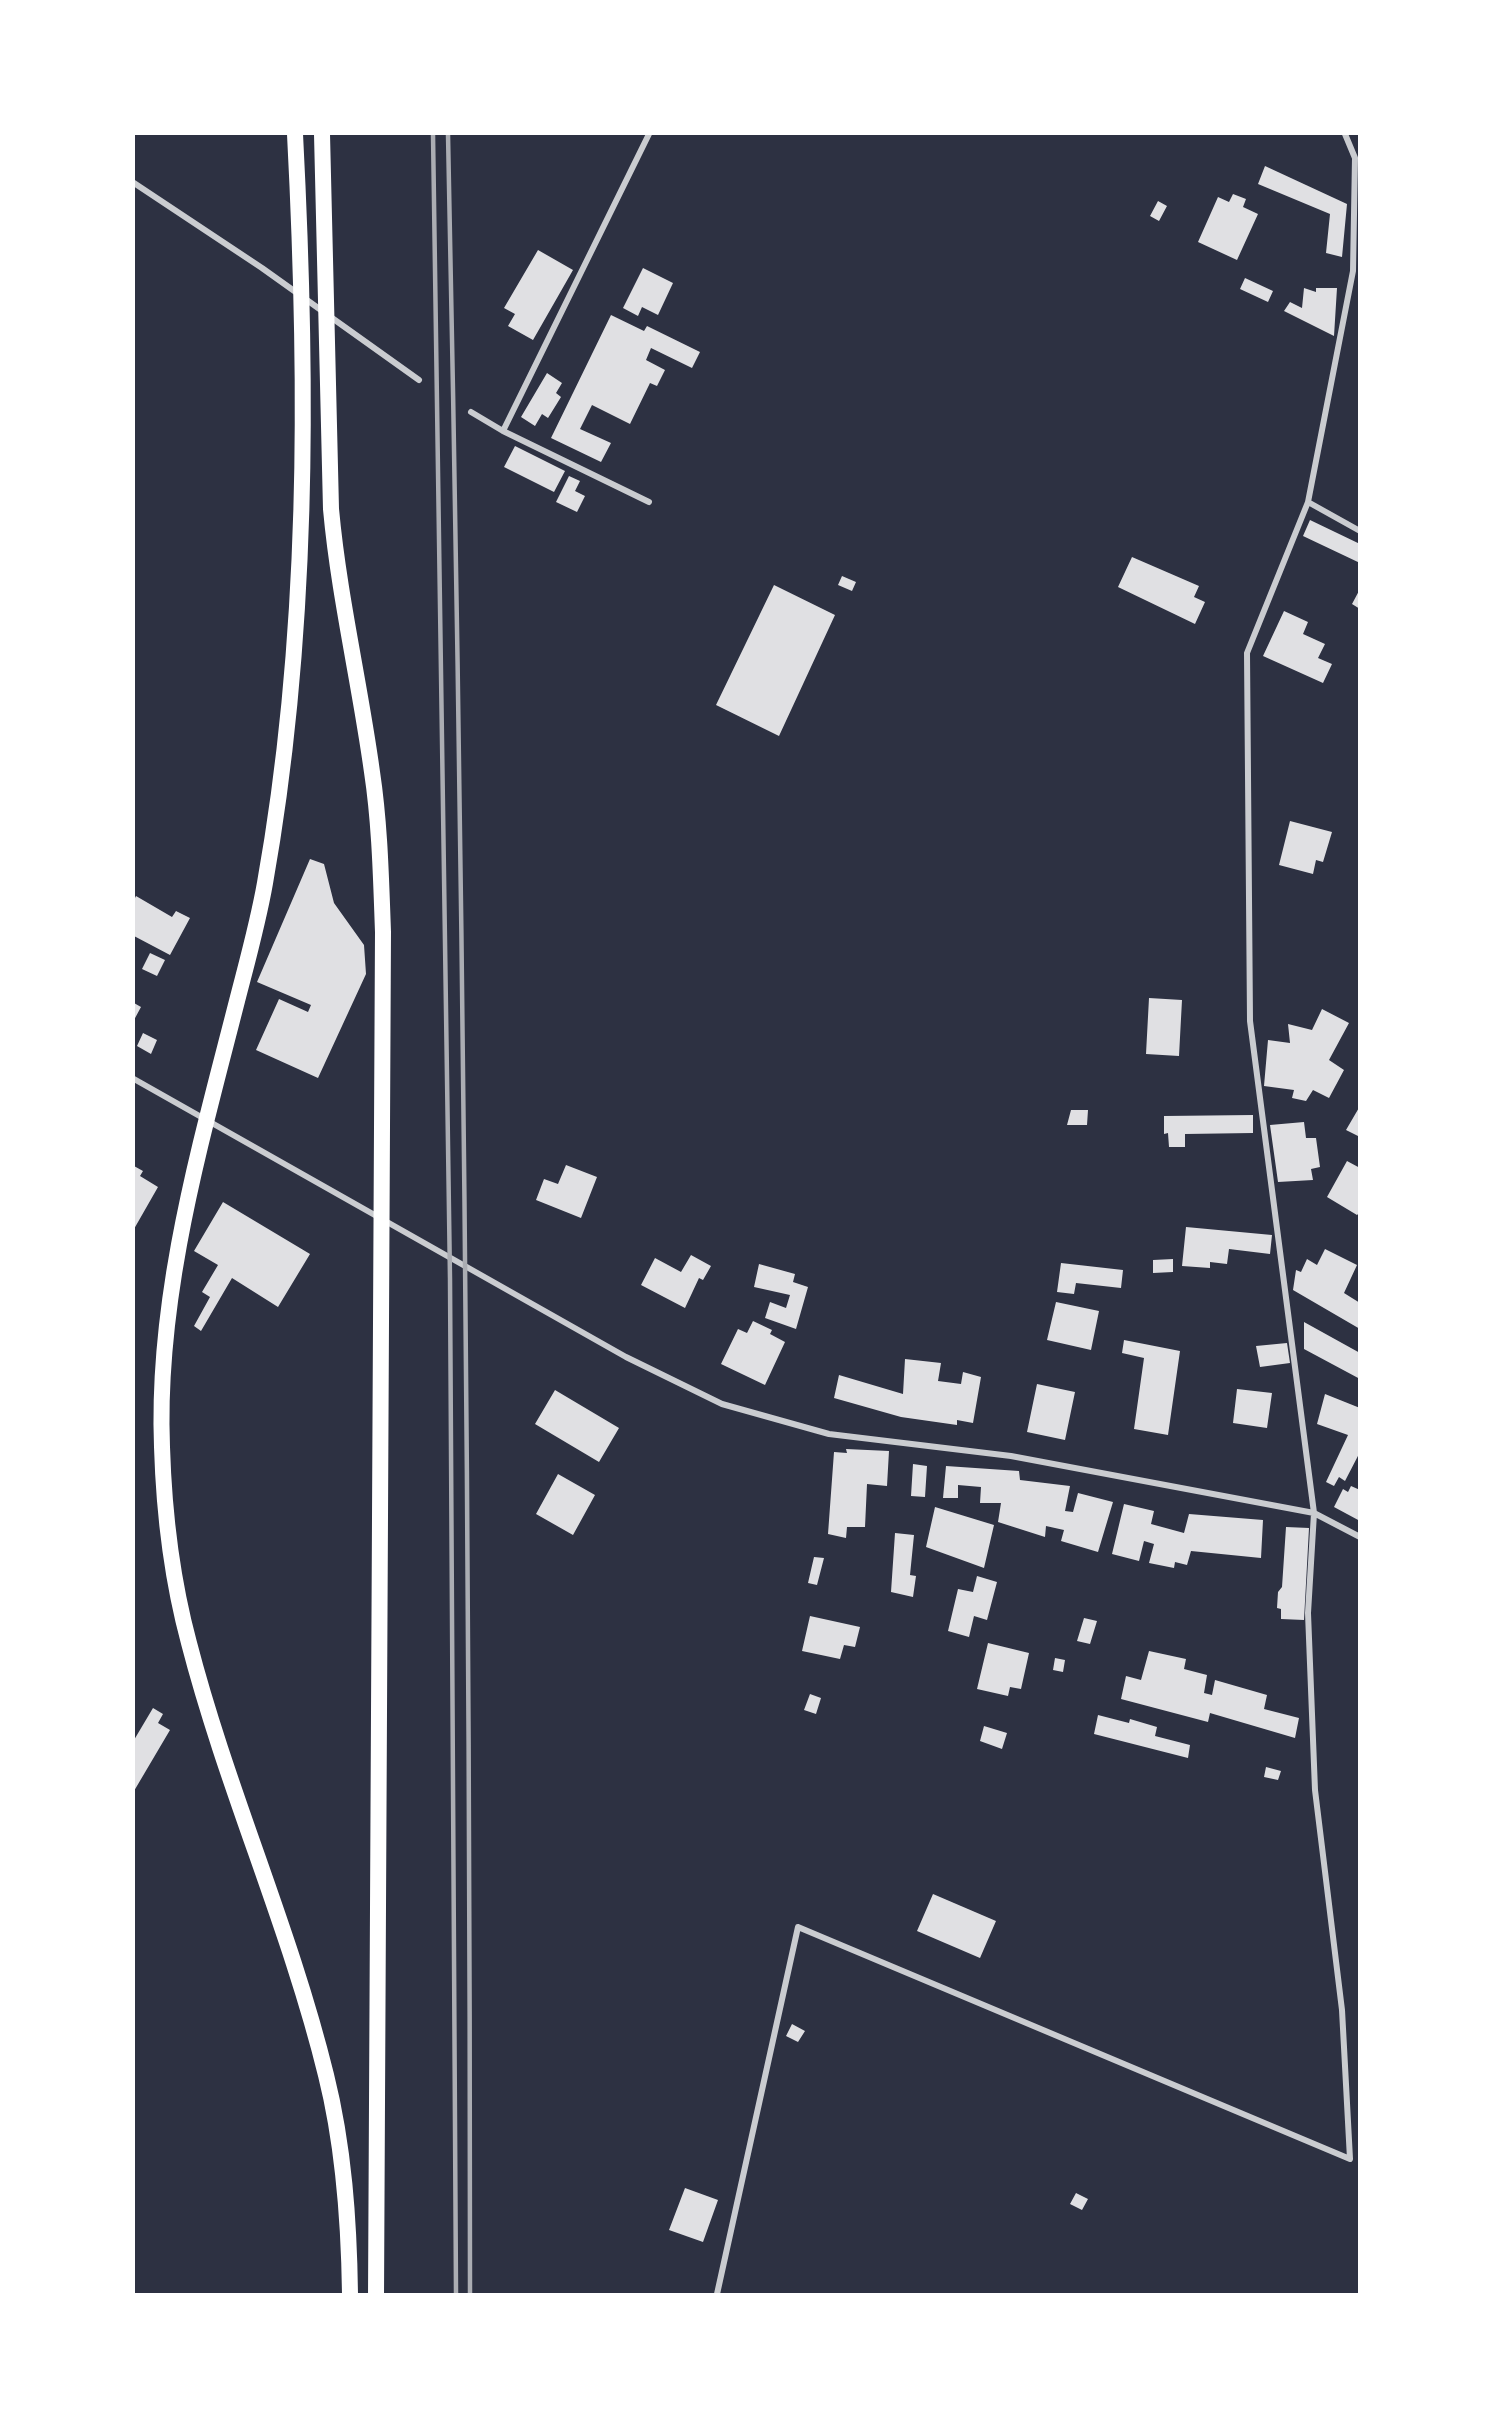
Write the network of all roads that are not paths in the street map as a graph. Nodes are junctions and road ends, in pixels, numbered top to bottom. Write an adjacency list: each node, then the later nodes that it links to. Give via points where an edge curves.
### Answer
1 (295, 134): 16 (highway, via 302,517 291,694 264,889 195,1169 176,1263 164,1356 162,1442 166,1513 188,1642 291,1953 328,2082 347,2210)
2 (322, 134): 17 (highway, via 329,466 335,553 373,773 383,932)
3 (649, 134): 9 (street)
4 (1345, 134): 6 (street, via 1355,158)
5 (134, 183): 7 (street)
6 (1356, 272): 11 (street)
7 (419, 380)
8 (471, 412): 9 (street)
9 (503, 431): 10 (street)
10 (649, 502)
11 (1308, 502): 12 (street); 14 (street, via 1247,654 1247,677 1250,1022)
12 (1359, 531)
13 (134, 1079): 14 (street, via 626,1357 722,1404 829,1434 1011,1456)
14 (1314, 1513): 15 (street); 18 (street, via 1308,1613 1315,1790 1342,2010 1350,2158 798,1927)
15 (1359, 1537)
16 (350, 2295)
17 (376, 2295)
18 (717, 2295)

